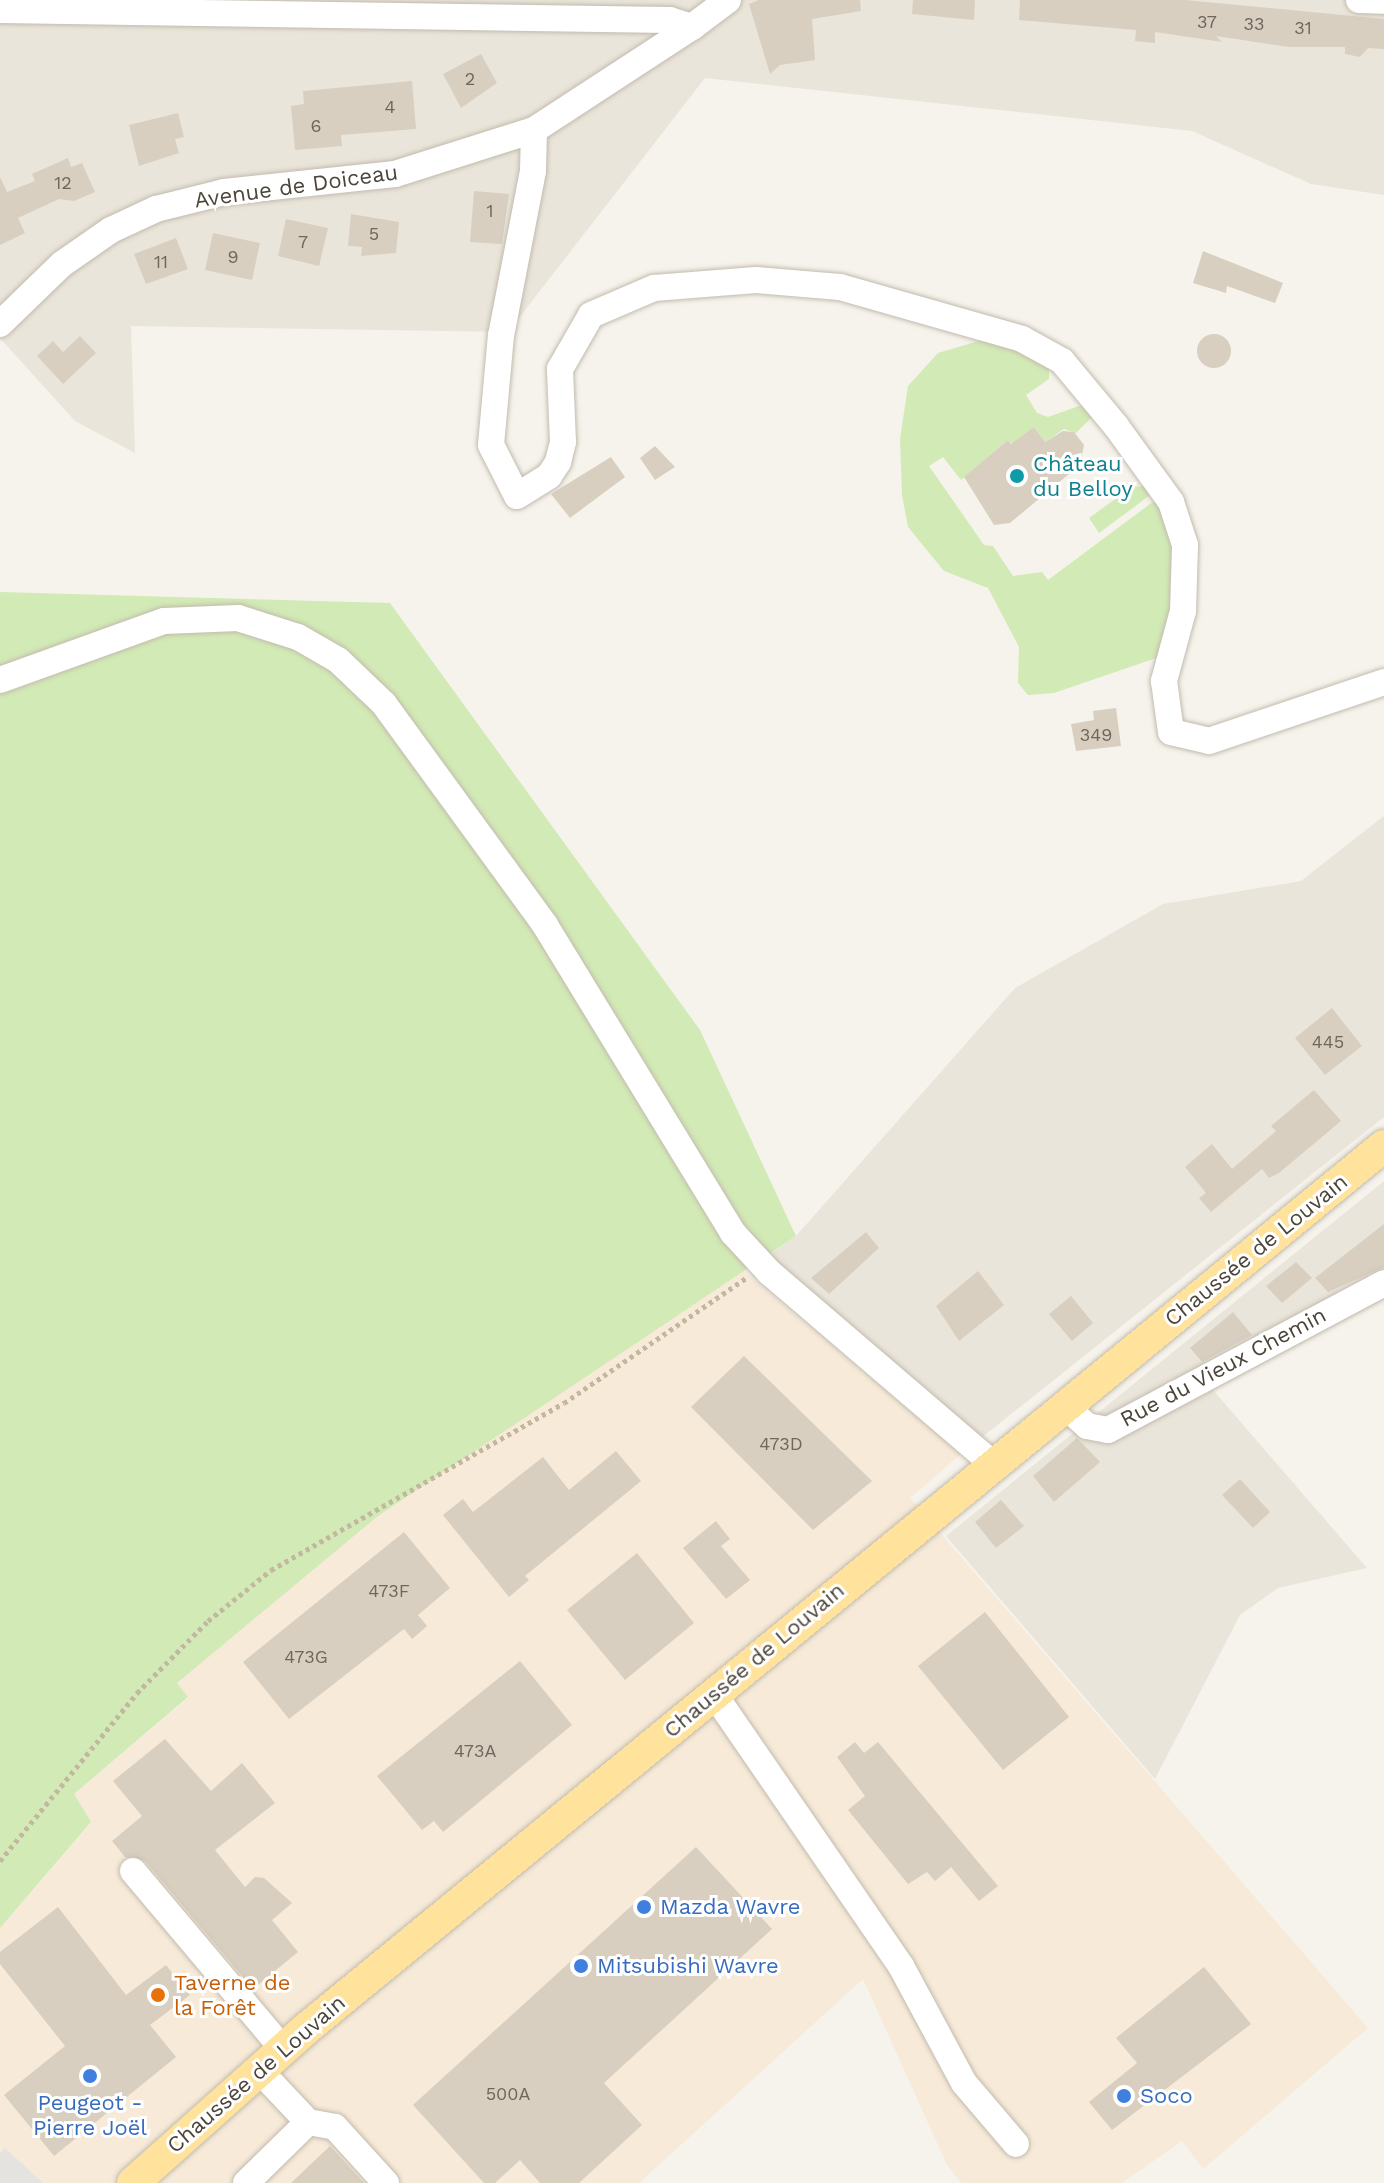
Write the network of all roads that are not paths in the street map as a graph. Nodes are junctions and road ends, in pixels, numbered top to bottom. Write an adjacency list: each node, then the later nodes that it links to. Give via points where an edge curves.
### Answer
1 (728, 0): 7 (street, Avenue de Doiceau)
2 (1359, 0): 3 (street)
3 (1384, 1)
4 (89, 6): 5 (street); 6 (street)
5 (258, 8): 7 (street, via 670,20)
6 (0, 10)
7 (692, 27): 8 (street, Avenue de Doiceau)
8 (534, 130): 9 (street, Avenue de Doiceau, via 395,174 224,192 156,209 111,230 62,264); 11 (street, via 533,171 501,335 491,445 517,496 549,476 558,462 563,442 560,369 591,315 654,288 756,280 840,287 1022,339 1062,361 1116,426 1171,502 1185,545 1183,611 1164,681 1171,732 1209,741)
9 (0, 324)
10 (0, 680): 15 (street, via 164,621 238,618 298,637 338,660 384,704 545,925 710,1200 761,1264)
11 (1384, 682)
12 (1384, 1146): 14 (main road, Chaussée de Louvain)
13 (1384, 1283): 14 (street, Rue du Vieux Chemin, via 1108,1430 1087,1426)
14 (1065, 1406): 15 (main road, Chaussée de Louvain)
15 (994, 1465): 16 (main road, Chaussée de Louvain)
16 (714, 1694): 18 (main road, Chaussée de Louvain); 20 (street, via 901,1966 964,2083)
17 (133, 1871): 18 (street)
18 (271, 2059): 19 (street); 21 (main road, Chaussée de Louvain)
19 (308, 2122): 22 (street); 23 (street, via 335,2127)
20 (1016, 2144)
21 (133, 2183)
22 (246, 2183)
23 (386, 2183)

